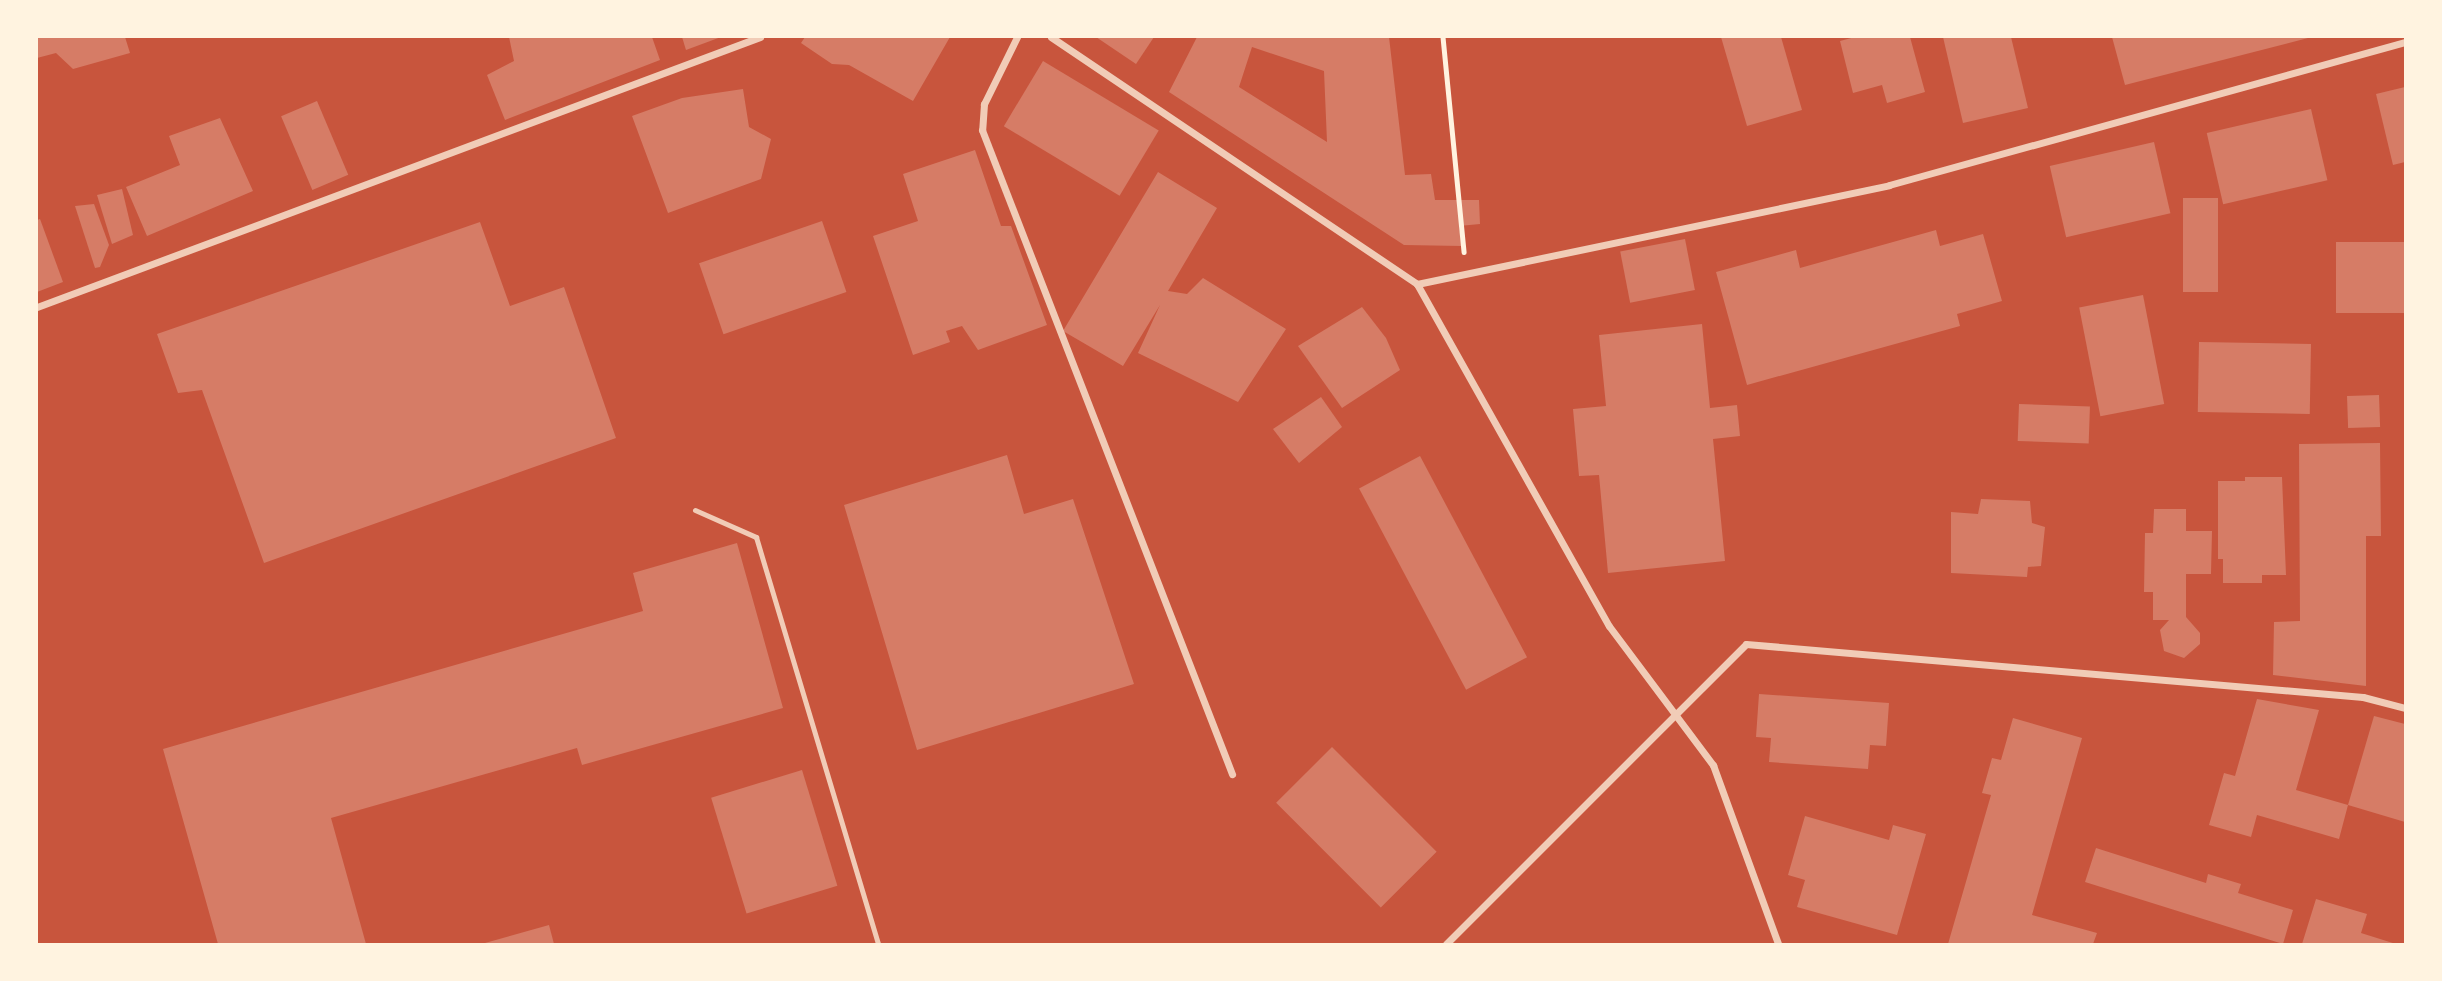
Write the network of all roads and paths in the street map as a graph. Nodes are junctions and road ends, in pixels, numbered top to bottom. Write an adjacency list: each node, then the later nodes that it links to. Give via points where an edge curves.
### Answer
1 (760, 37): 8 (street)
2 (1017, 37): 12 (street, via 984,104 982,130)
3 (1051, 37): 7 (street)
4 (1443, 37): 6 (path, via 1462,246)
5 (2405, 41): 6 (street, via 1889,185)
6 (1470, 274): 7 (street)
7 (1417, 284): 11 (street, via 1609,626)
8 (37, 307)
9 (695, 510): 13 (lane, via 757,537)
10 (2405, 708): 11 (street, via 2362,697 1746,643)
11 (1676, 715): 14 (street); 15 (street, via 1713,765)
12 (1233, 774)
13 (878, 944)
14 (1446, 944)
15 (1778, 944)

